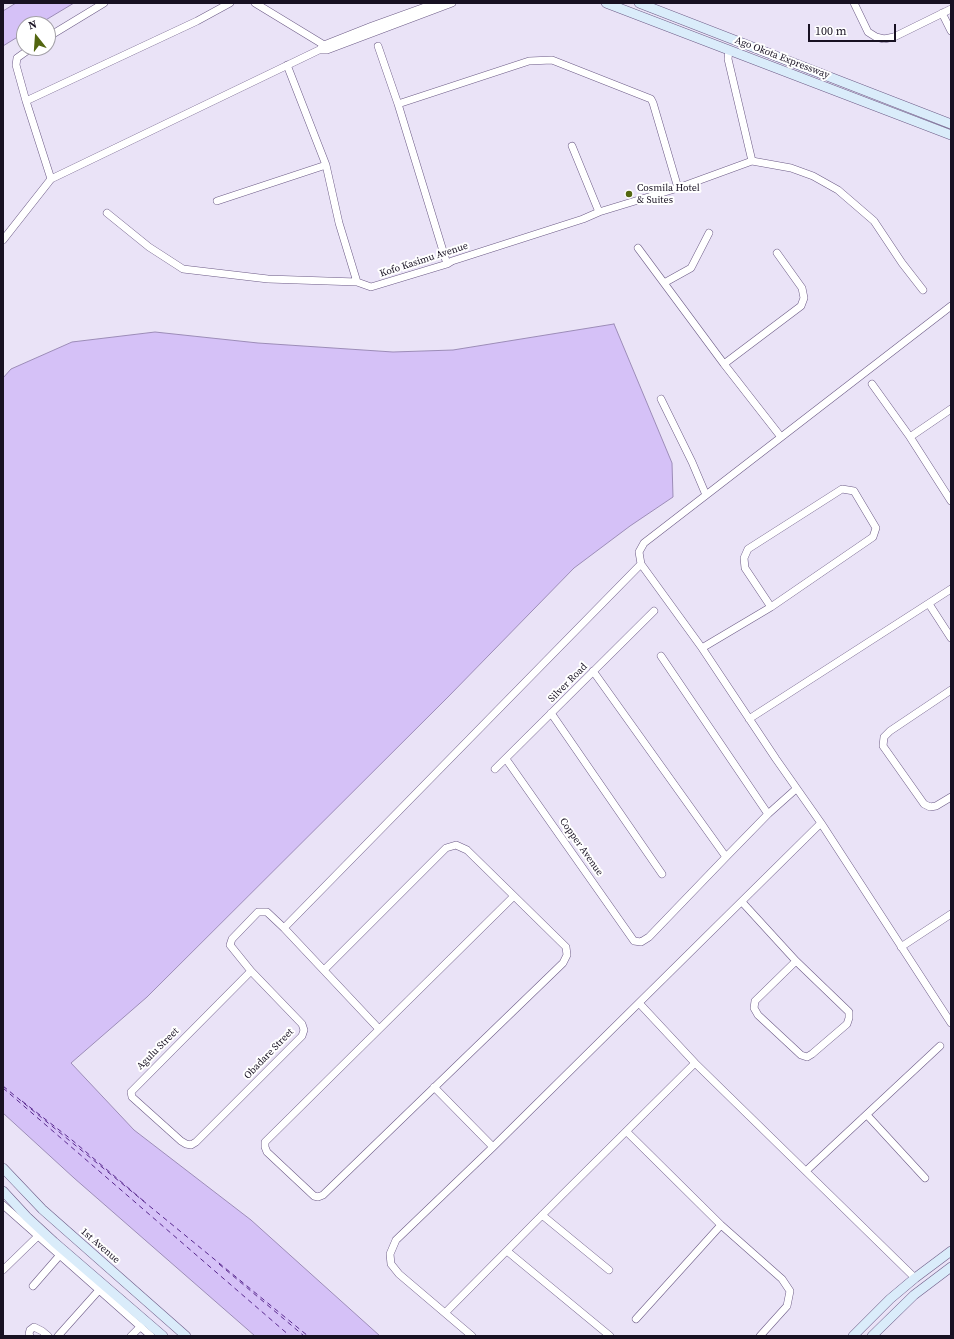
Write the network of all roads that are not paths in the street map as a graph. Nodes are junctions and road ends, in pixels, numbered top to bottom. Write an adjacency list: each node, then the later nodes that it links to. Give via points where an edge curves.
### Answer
1 (104, 3): 14 (street)
2 (230, 3): 20 (street)
3 (255, 3): 16 (street)
4 (414, 3): 11 (street)
5 (436, 3): 11 (street)
6 (452, 3): 11 (street)
7 (606, 3): 17 (main road, Ago Okota Expressway)
8 (639, 3): 22 (main road, Ago Okota Expressway)
9 (854, 3): 12 (street, via 868,32 884,39 894,37)
10 (951, 9): 12 (street)
11 (423, 11): 16 (street)
12 (942, 13): 13 (street)
13 (951, 31)
14 (56, 32)
15 (378, 46): 21 (street)
16 (323, 49): 19 (street)
17 (729, 50): 23 (main road, Ago Okota Expressway); 25 (street, via 728,60)
18 (20, 56): 20 (street, via 16,65)
19 (287, 65): 26 (street); 27 (street)
20 (26, 102): 27 (street)
21 (398, 104): 28 (street, via 529,61 552,60 651,99); 36 (street)
22 (951, 124)
23 (951, 135)
24 (572, 146): 30 (street)
25 (752, 161): 28 (street, Kofo Kasimu Avenue); 39 (street, via 813,176 838,190 874,221)
26 (326, 165): 29 (street); 37 (street)
27 (51, 179): 33 (street)
28 (678, 188): 30 (street, Kofo Kasimu Avenue)
29 (217, 202)
30 (599, 212): 36 (street, Kofo Kasimu Avenue)
31 (107, 213): 37 (street, Kofo Kasimu Avenue, via 148,247 183,268 268,278)
32 (709, 233): 38 (street, via 692,268)
33 (3, 240)
34 (638, 248): 38 (street)
35 (777, 253): 41 (street, via 802,288 804,298 801,306)
36 (447, 264): 37 (street, Kofo Kasimu Avenue, via 371,287)
37 (357, 282)
38 (664, 283): 41 (street)
39 (923, 290)
40 (951, 306): 45 (street)
41 (724, 364): 45 (street)
42 (872, 384): 46 (street)
43 (661, 399): 47 (street)
44 (951, 409): 46 (street)
45 (781, 437): 47 (street)
46 (910, 437): 48 (street)
47 (706, 495): 49 (street, via 644,543 639,552)
48 (951, 500)
49 (641, 564): 55 (street); 72 (street)
50 (951, 589): 51 (street)
51 (929, 604): 54 (street); 60 (street)
52 (771, 607): 52 (street, via 873,537 876,528 854,491 842,489 748,549 744,558 745,568); 55 (street)
53 (654, 610): 57 (street, Silver Road)
54 (951, 638)
55 (702, 648): 60 (street)
56 (661, 656): 65 (street)
57 (593, 671): 59 (street, Silver Road); 67 (street)
58 (951, 690): 64 (street, via 890,731 884,737 883,746 924,804 930,808)
59 (551, 713): 61 (street, Silver Road); 68 (street)
60 (749, 720): 63 (street)
61 (506, 759): 62 (street, Silver Road); 67 (street, Copper Avenue, via 634,941 641,942 649,937)
62 (495, 769)
63 (796, 789): 65 (street); 66 (street)
64 (951, 796)
65 (768, 814): 67 (street)
66 (821, 823): 70 (street); 73 (street)
67 (726, 856)
68 (662, 874)
69 (514, 896): 75 (street, via 467,850 456,845 446,848); 79 (street); 82 (street, via 566,947 564,963)
70 (742, 902): 74 (street); 77 (street)
71 (951, 914): 73 (street)
72 (284, 928): 75 (street); 76 (street, Obadare Street, via 267,912 258,912 232,939 230,945)
73 (901, 947): 78 (street)
74 (796, 961): 74 (street, via 755,1001 754,1008 758,1015 801,1055 807,1057 847,1024 849,1012)
75 (324, 970): 79 (street)
76 (251, 971): 85 (street, Agulu Street, via 131,1092 132,1097); 85 (street, Obadare Street, via 302,1024 302,1036 196,1142 190,1145)
77 (638, 1003): 81 (street); 86 (street)
78 (951, 1023)
79 (379, 1029): 82 (street, via 265,1142 267,1152 314,1196 323,1195)
80 (940, 1046): 83 (street)
81 (695, 1063): 84 (street); 88 (street)
82 (434, 1087): 86 (street)
83 (866, 1115): 88 (street); 89 (street)
84 (627, 1132): 92 (street); 93 (street)
85 (180, 1141)
86 (493, 1147): 104 (street, via 396,1240 390,1254 391,1264 399,1274)
87 (3, 1168): 113 (main road, 1st Avenue, via 42,1209)
88 (806, 1171): 101 (street)
89 (925, 1178)
90 (3, 1191): 112 (main road, via 38,1227)
91 (3, 1205): 94 (street)
92 (542, 1215): 95 (street); 100 (street)
93 (721, 1225): 105 (street); 116 (street, via 782,1278 790,1291 787,1306)
94 (38, 1236): 97 (street); 99 (street)
95 (507, 1251): 104 (street); 115 (street)
96 (951, 1251): 101 (main road)
97 (60, 1255): 102 (street); 103 (street)
98 (951, 1267): 118 (main road, via 914,1295)
99 (3, 1270)
100 (609, 1270)
101 (915, 1278): 117 (main road)
102 (33, 1286)
103 (100, 1290): 106 (street); 109 (street)
104 (445, 1313): 114 (street)
105 (636, 1318)
106 (141, 1326): 110 (street); 111 (street)
107 (30, 1336): 108 (street, via 30,1330 34,1327)
108 (48, 1336)
109 (58, 1336)
110 (131, 1336)
111 (152, 1336)
112 (163, 1336)
113 (186, 1336)
114 (472, 1336)
115 (610, 1336)
116 (760, 1336)
117 (853, 1336)
118 (872, 1336)

